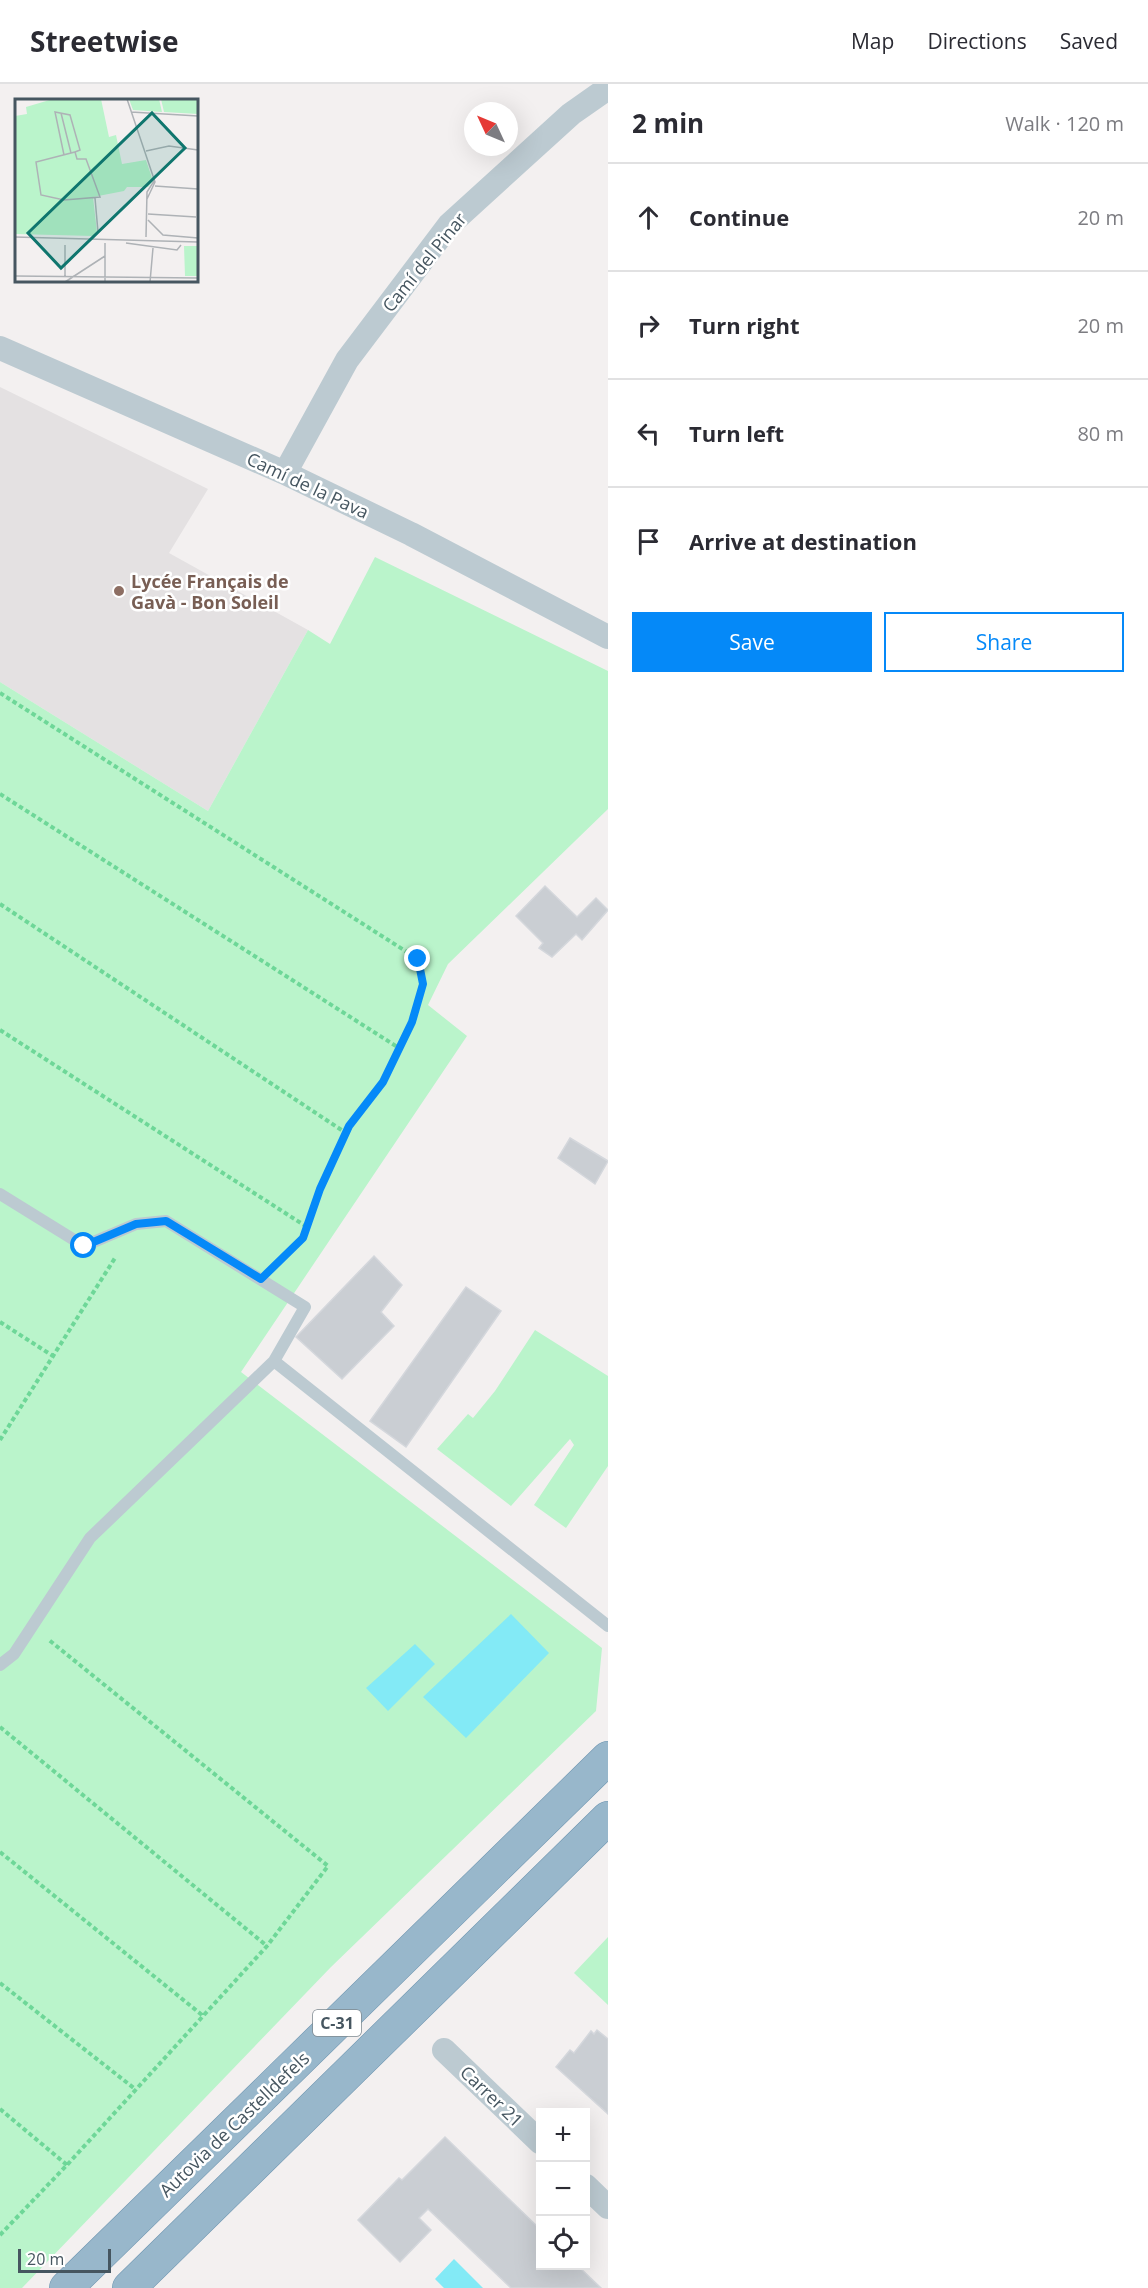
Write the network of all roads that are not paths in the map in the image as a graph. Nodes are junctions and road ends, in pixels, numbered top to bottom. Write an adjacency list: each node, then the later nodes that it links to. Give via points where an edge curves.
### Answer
1 (608, 88): 3 (street, Camí del Pinar, via 571,114 449,225 347,360)
2 (0, 348): 3 (street, Camí de la Pava)
3 (285, 473): 4 (street, Camí de la Pava)
4 (608, 638)
5 (0, 1194): 6 (lane, via 84,1246 136,1224 166,1221 305,1307)
6 (274, 1361): 7 (lane); 8 (lane, via 90,1538 14,1654)
7 (608, 1626)
8 (0, 1665)
9 (608, 1758): 15 (highway, Autovia de Castelldefels / C-31)
10 (608, 1818): 16 (highway, C-31)
11 (444, 2049): 12 (street, Carrer 21)
12 (536, 2138)
13 (590, 2191): 14 (street)
14 (608, 2207)
15 (66, 2288)
16 (129, 2288)

